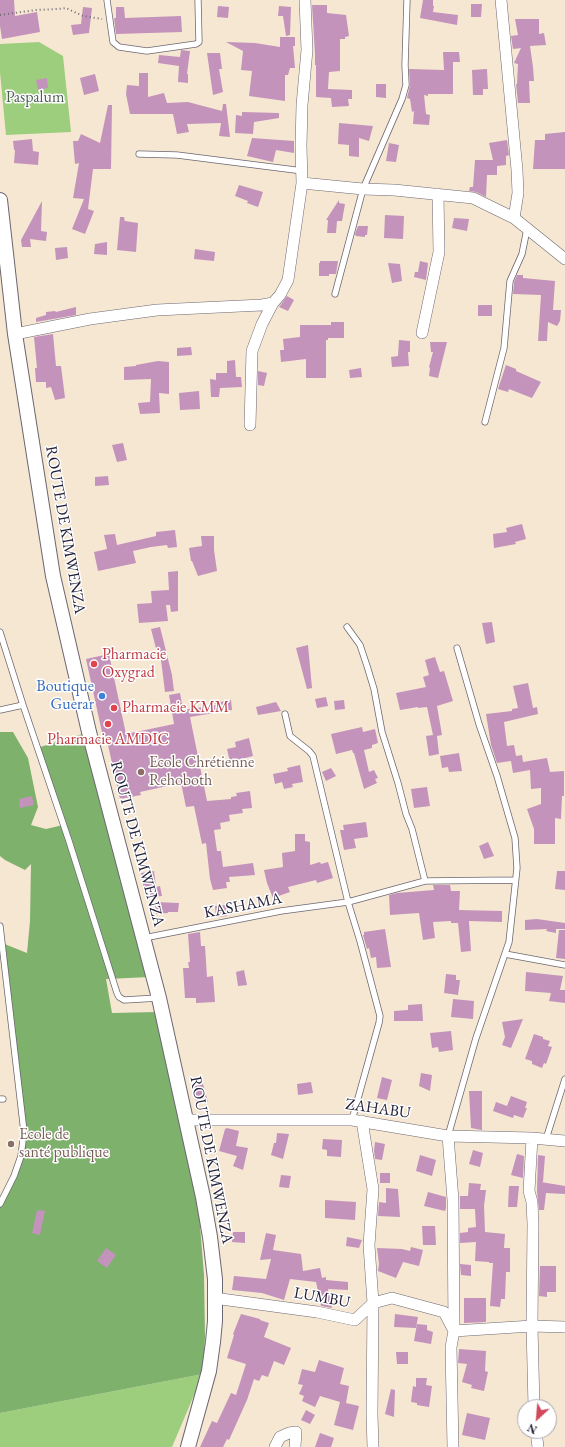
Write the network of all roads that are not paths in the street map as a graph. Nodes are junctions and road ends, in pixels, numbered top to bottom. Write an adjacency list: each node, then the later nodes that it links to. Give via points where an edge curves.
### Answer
1 (107, 0): 2 (lane, via 114,42 119,47 146,51 199,42)
2 (198, 0)
3 (305, 0): 7 (street, via 307,50 302,105)
4 (407, 0): 9 (lane, via 406,85 402,100)
5 (501, 0): 12 (street, via 517,170 518,193)
6 (139, 154): 7 (lane, via 177,155)
7 (303, 171): 8 (street)
8 (302, 183): 9 (street); 16 (street, via 288,280)
9 (363, 188): 10 (street); 15 (lane)
10 (438, 194): 12 (street, via 473,198); 17 (street, via 439,252)
11 (0, 200): 18 (street, ROUTE DE KIMWENZA)
12 (514, 218): 13 (street)
13 (527, 229): 14 (street); 19 (lane, via 522,254 510,281 504,348)
14 (565, 259)
15 (335, 294)
16 (273, 303): 18 (street, via 157,310 90,319); 20 (street, via 252,350)
17 (422, 333)
18 (15, 334): 31 (street, ROUTE DE KIMWENZA, via 53,576 90,732)
19 (485, 422)
20 (250, 425)
21 (347, 627): 28 (lane, via 360,645 367,666 382,732)
22 (0, 632): 24 (lane)
23 (457, 648): 27 (lane, via 516,843 518,868)
24 (23, 705): 25 (lane); 35 (lane, via 117,993 124,1000)
25 (0, 710)
26 (285, 714): 29 (lane, via 290,736 312,754)
27 (515, 880): 28 (lane, KASHAMA); 32 (lane, via 510,937)
28 (426, 882): 29 (lane, KASHAMA)
29 (348, 902): 31 (lane, KASHAMA, via 281,911); 38 (lane, via 380,1020)
30 (0, 926): 34 (lane)
31 (144, 938): 35 (street, ROUTE DE KIMWENZA)
32 (505, 954): 33 (lane); 39 (lane, via 476,1038)
33 (565, 965)
34 (3, 966): 43 (lane, via 24,1132 21,1156)
35 (159, 998): 37 (street, ROUTE DE KIMWENZA)
36 (565, 1079): 41 (lane)
37 (186, 1120): 38 (street, ZAHABU); 50 (street, ROUTE DE KIMWENZA, via 210,1236 215,1286 215,1320 209,1371)
38 (357, 1120): 39 (street, ZAHABU); 45 (street, via 373,1189 369,1245)
39 (448, 1136): 40 (street, ZAHABU); 48 (street, via 453,1200)
40 (532, 1138): 41 (street, ZAHABU); 46 (street, via 528,1190 532,1202 533,1224)
41 (546, 1139): 42 (street, ZAHABU)
42 (565, 1142)
43 (0, 1204)
44 (221, 1299): 45 (street, LUMBU, via 317,1312 355,1320)
45 (373, 1303): 48 (street, LUMBU, via 392,1298 444,1312); 53 (street)
46 (532, 1326): 47 (street); 48 (street); 49 (street)
47 (565, 1327)
48 (454, 1331): 54 (street, via 451,1347)
49 (534, 1399)
50 (188, 1447)
51 (275, 1447): 52 (street, via 280,1437 296,1432)
52 (295, 1447)
53 (373, 1447)
54 (452, 1447)

